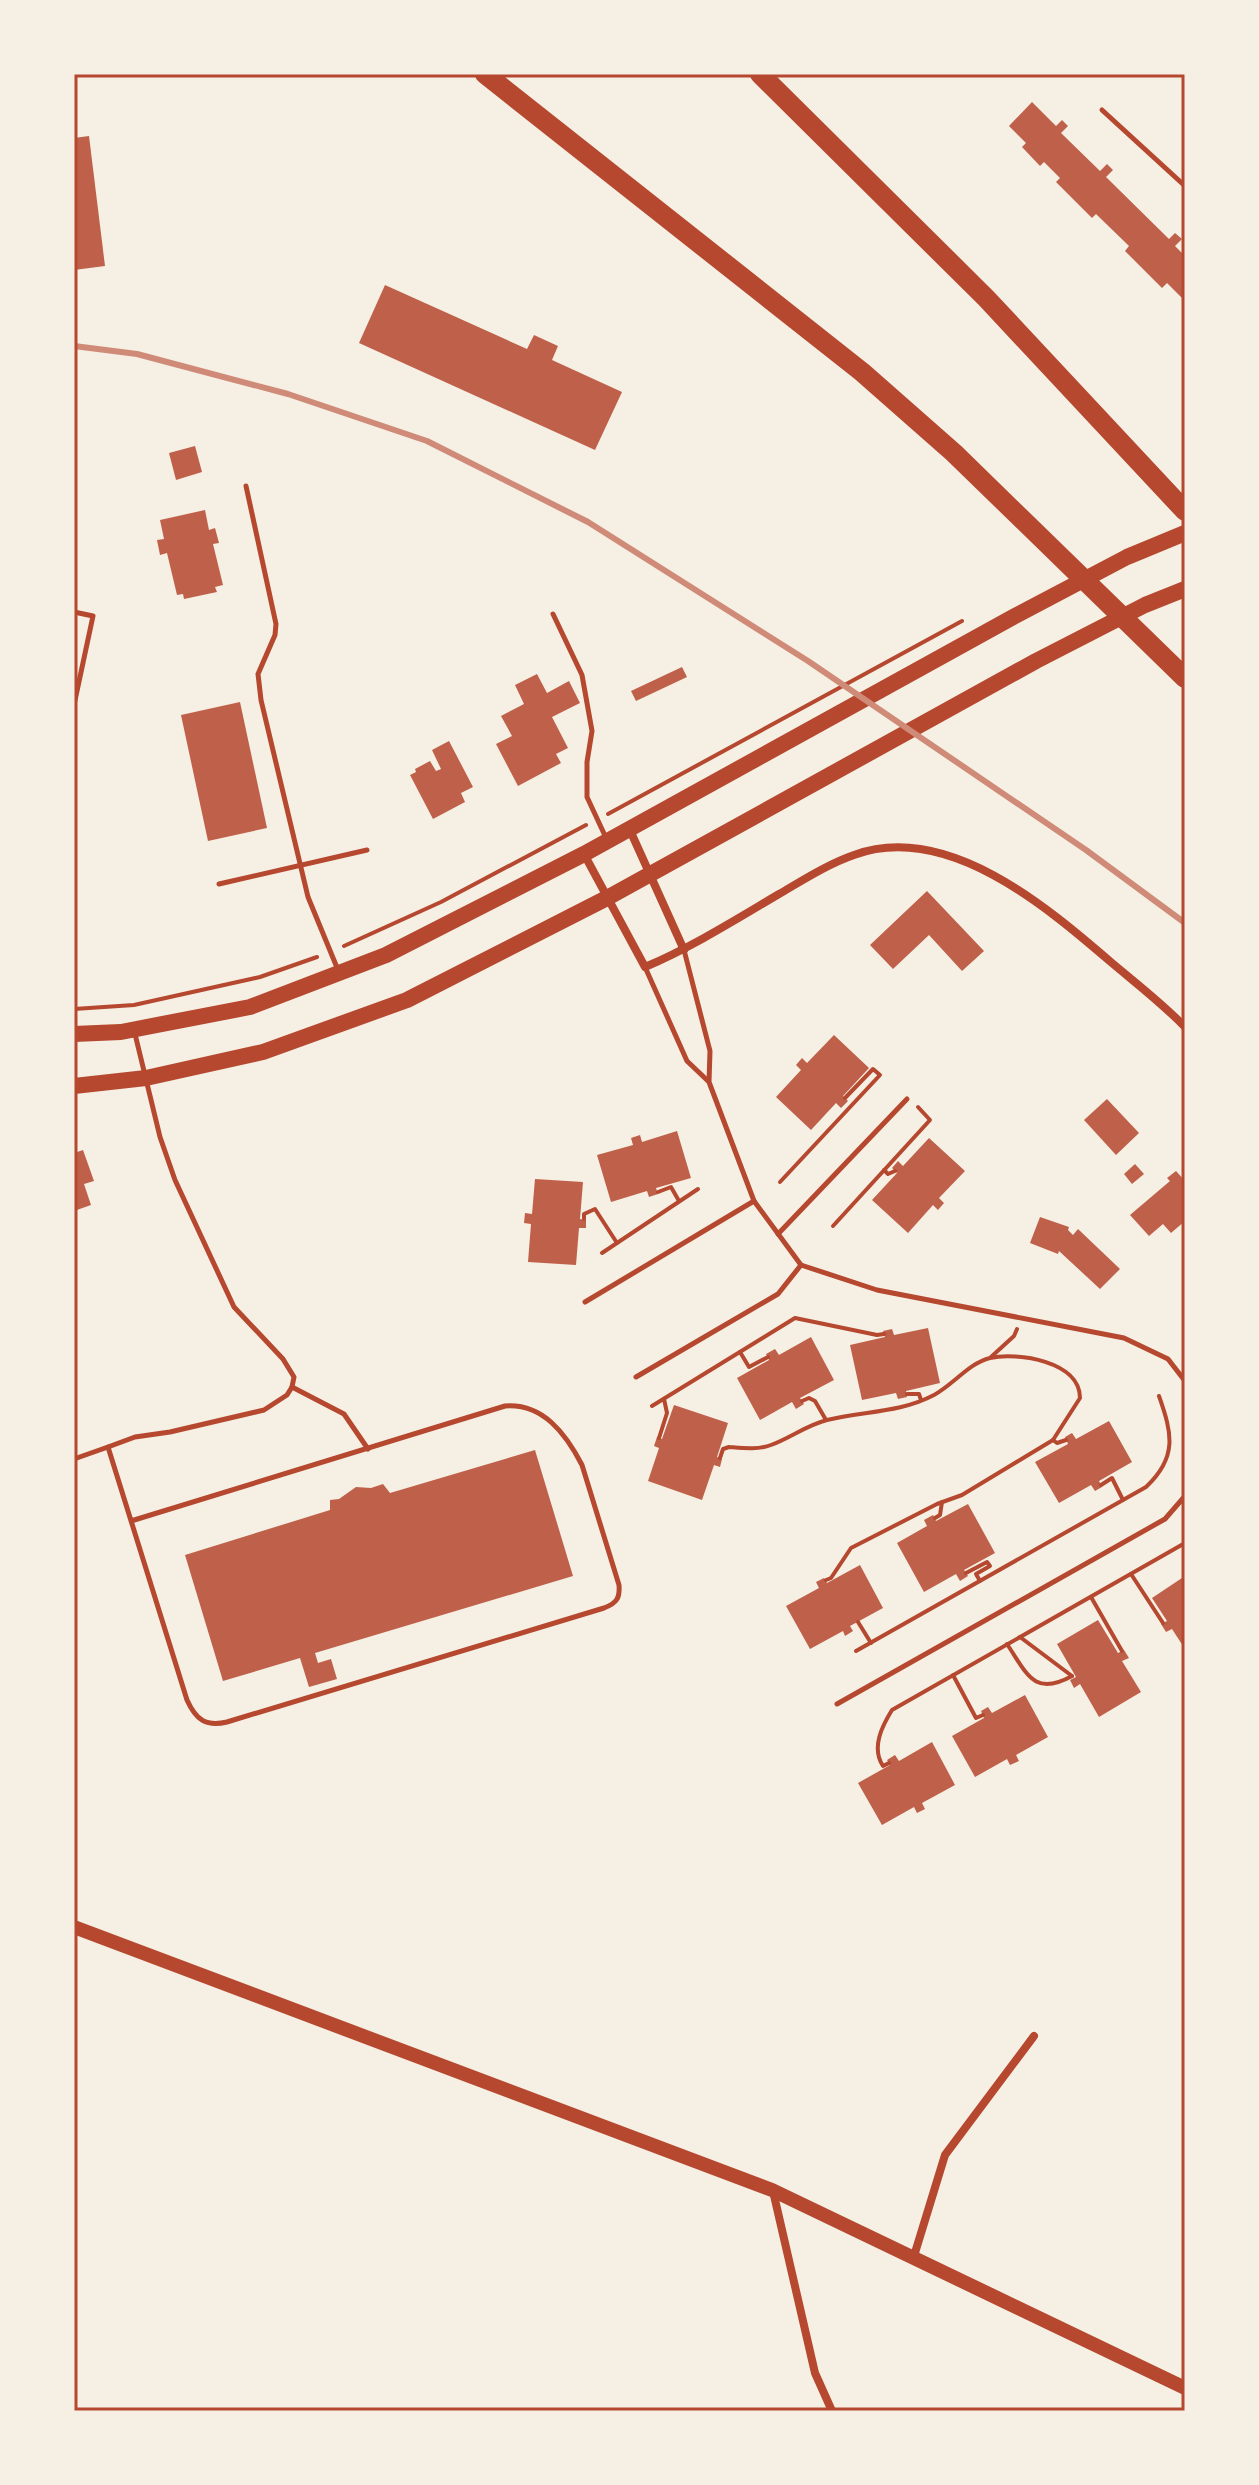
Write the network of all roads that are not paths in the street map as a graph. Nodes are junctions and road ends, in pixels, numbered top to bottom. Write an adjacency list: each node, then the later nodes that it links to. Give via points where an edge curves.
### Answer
1 (485, 74): 11 (highway, via 862,372 954,453)
2 (760, 74): 6 (highway, via 986,298)
3 (1102, 110): 4 (lane)
4 (1185, 186)
5 (246, 486): 17 (lane, via 276,624 258,682)
6 (1185, 511)
7 (1185, 533): 13 (main road, via 1015,616)
8 (1185, 589): 18 (main road, via 1036,661)
9 (74, 612): 12 (lane, via 93,616)
10 (553, 614): 14 (lane, via 582,675 592,731 587,797)
11 (1185, 678)
12 (74, 705)
13 (629, 828): 14 (main road); 18 (street)
14 (607, 841): 16 (main road)
15 (367, 850): 17 (lane)
16 (584, 854): 20 (street); 23 (main road, via 386,955)
17 (301, 865): 19 (lane); 23 (lane, via 308,897)
18 (652, 873): 20 (main road); 21 (street)
19 (219, 884)
20 (607, 898): 22 (street); 27 (main road, via 407,1000 263,1052)
21 (684, 950): 22 (street); 24 (street, via 856,854 898,847 940,852 983,870 1056,915); 28 (lane, via 710,1051)
22 (645, 967): 28 (lane, via 687,1061)
23 (339, 973): 25 (main road, via 250,1007)
24 (1185, 1027)
25 (134, 1029): 26 (main road); 27 (lane)
26 (74, 1034)
27 (146, 1078): 29 (main road); 37 (lane, via 175,1180 234,1307 291,1370)
28 (709, 1082): 31 (lane)
29 (74, 1086)
30 (907, 1099): 32 (lane)
31 (754, 1201): 32 (lane); 34 (lane)
32 (778, 1234): 33 (lane)
33 (801, 1265): 35 (lane, via 778,1294); 36 (lane, via 877,1290 1124,1338 1168,1359)
34 (585, 1302)
35 (636, 1377)
36 (1185, 1381)
37 (292, 1387): 38 (lane, via 264,1410); 39 (lane, via 344,1414)
38 (108, 1447): 40 (lane); 42 (lane)
39 (368, 1449): 42 (lane); 42 (lane, via 505,1406 531,1408 555,1426 582,1465 620,1596 604,1608 215,1725 203,1723 187,1700)
40 (74, 1459)
41 (1185, 1496): 43 (lane, via 1165,1519)
42 (131, 1521)
43 (837, 1704)
44 (74, 1927): 46 (street)
45 (1034, 2036): 47 (street, via 945,2155)
46 (772, 2190): 47 (street); 49 (street, via 815,2373)
47 (914, 2256): 48 (street)
48 (1185, 2388)
49 (832, 2411)

